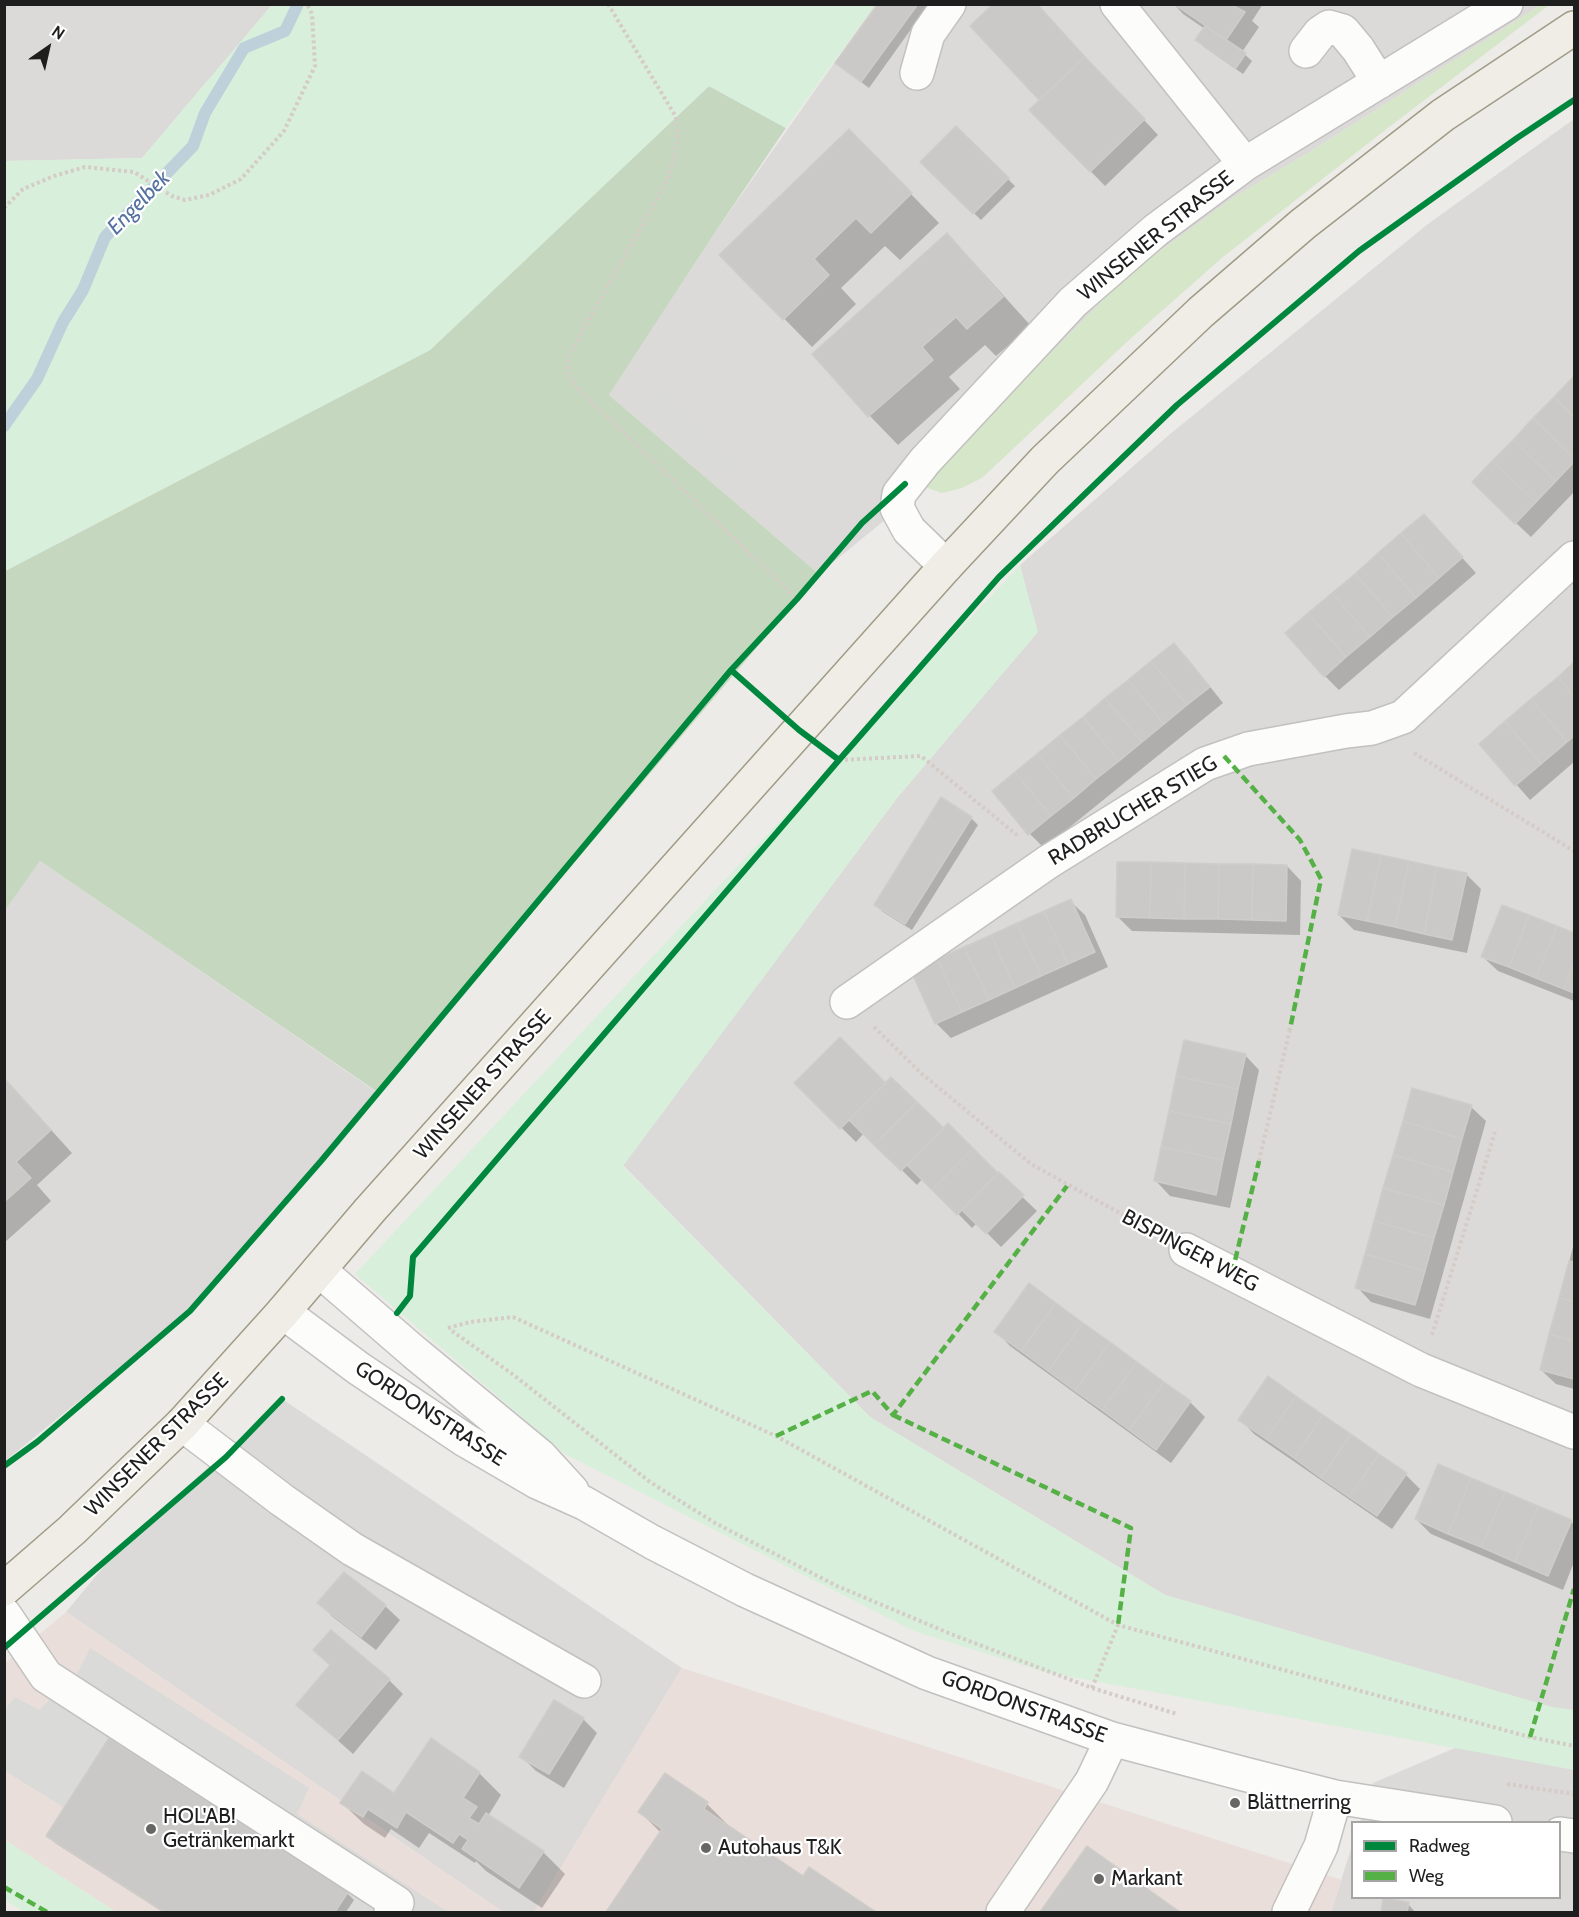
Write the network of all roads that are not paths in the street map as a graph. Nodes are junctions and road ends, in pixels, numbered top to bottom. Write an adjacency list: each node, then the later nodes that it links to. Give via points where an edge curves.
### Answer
1 (948, 4): 6 (street, via 928,34)
2 (1117, 4): 8 (street)
3 (1506, 4): 7 (street, WINSENER STRASSE)
4 (1575, 28): 10 (main road, WINSENER STRASSE, via 1443,115 1294,231 1201,312 1045,460)
5 (1306, 51): 7 (street, via 1329,27 1343,32)
6 (917, 73)
7 (1379, 82): 8 (street, WINSENER STRASSE)
8 (1245, 164): 10 (street, WINSENER STRASSE, via 1156,230 1073,302 905,484 897,502 901,517)
9 (1575, 558): 11 (street, RADBRUCHER STIEG, via 1403,717 1372,728 1259,747 1205,764 1048,862)
10 (946, 566): 13 (main road, WINSENER STRASSE)
11 (847, 1002)
12 (1186, 1250): 16 (street, BISPINGER WEG, via 1421,1370)
13 (319, 1270): 14 (main road, WINSENER STRASSE); 17 (street, GORDONSTRASSE, via 540,1456)
14 (283, 1312): 15 (main road, WINSENER STRASSE); 17 (street, GORDONSTRASSE, via 465,1440 537,1482)
15 (182, 1424): 18 (main road, WINSENER STRASSE); 20 (street, via 352,1550)
16 (1575, 1432)
17 (584, 1503): 21 (street, GORDONSTRASSE, via 734,1585 830,1630 927,1673)
18 (4, 1589)
19 (4, 1614): 24 (street, via 46,1676 397,1904)
20 (584, 1681)
21 (1112, 1739): 22 (street, GORDONSTRASSE); 25 (street, via 1092,1781)
22 (1335, 1797): 23 (street, GORDONSTRASSE); 26 (street, via 1321,1846)
23 (1489, 1821)
24 (391, 1912)
25 (1003, 1912)
26 (1289, 1912)

